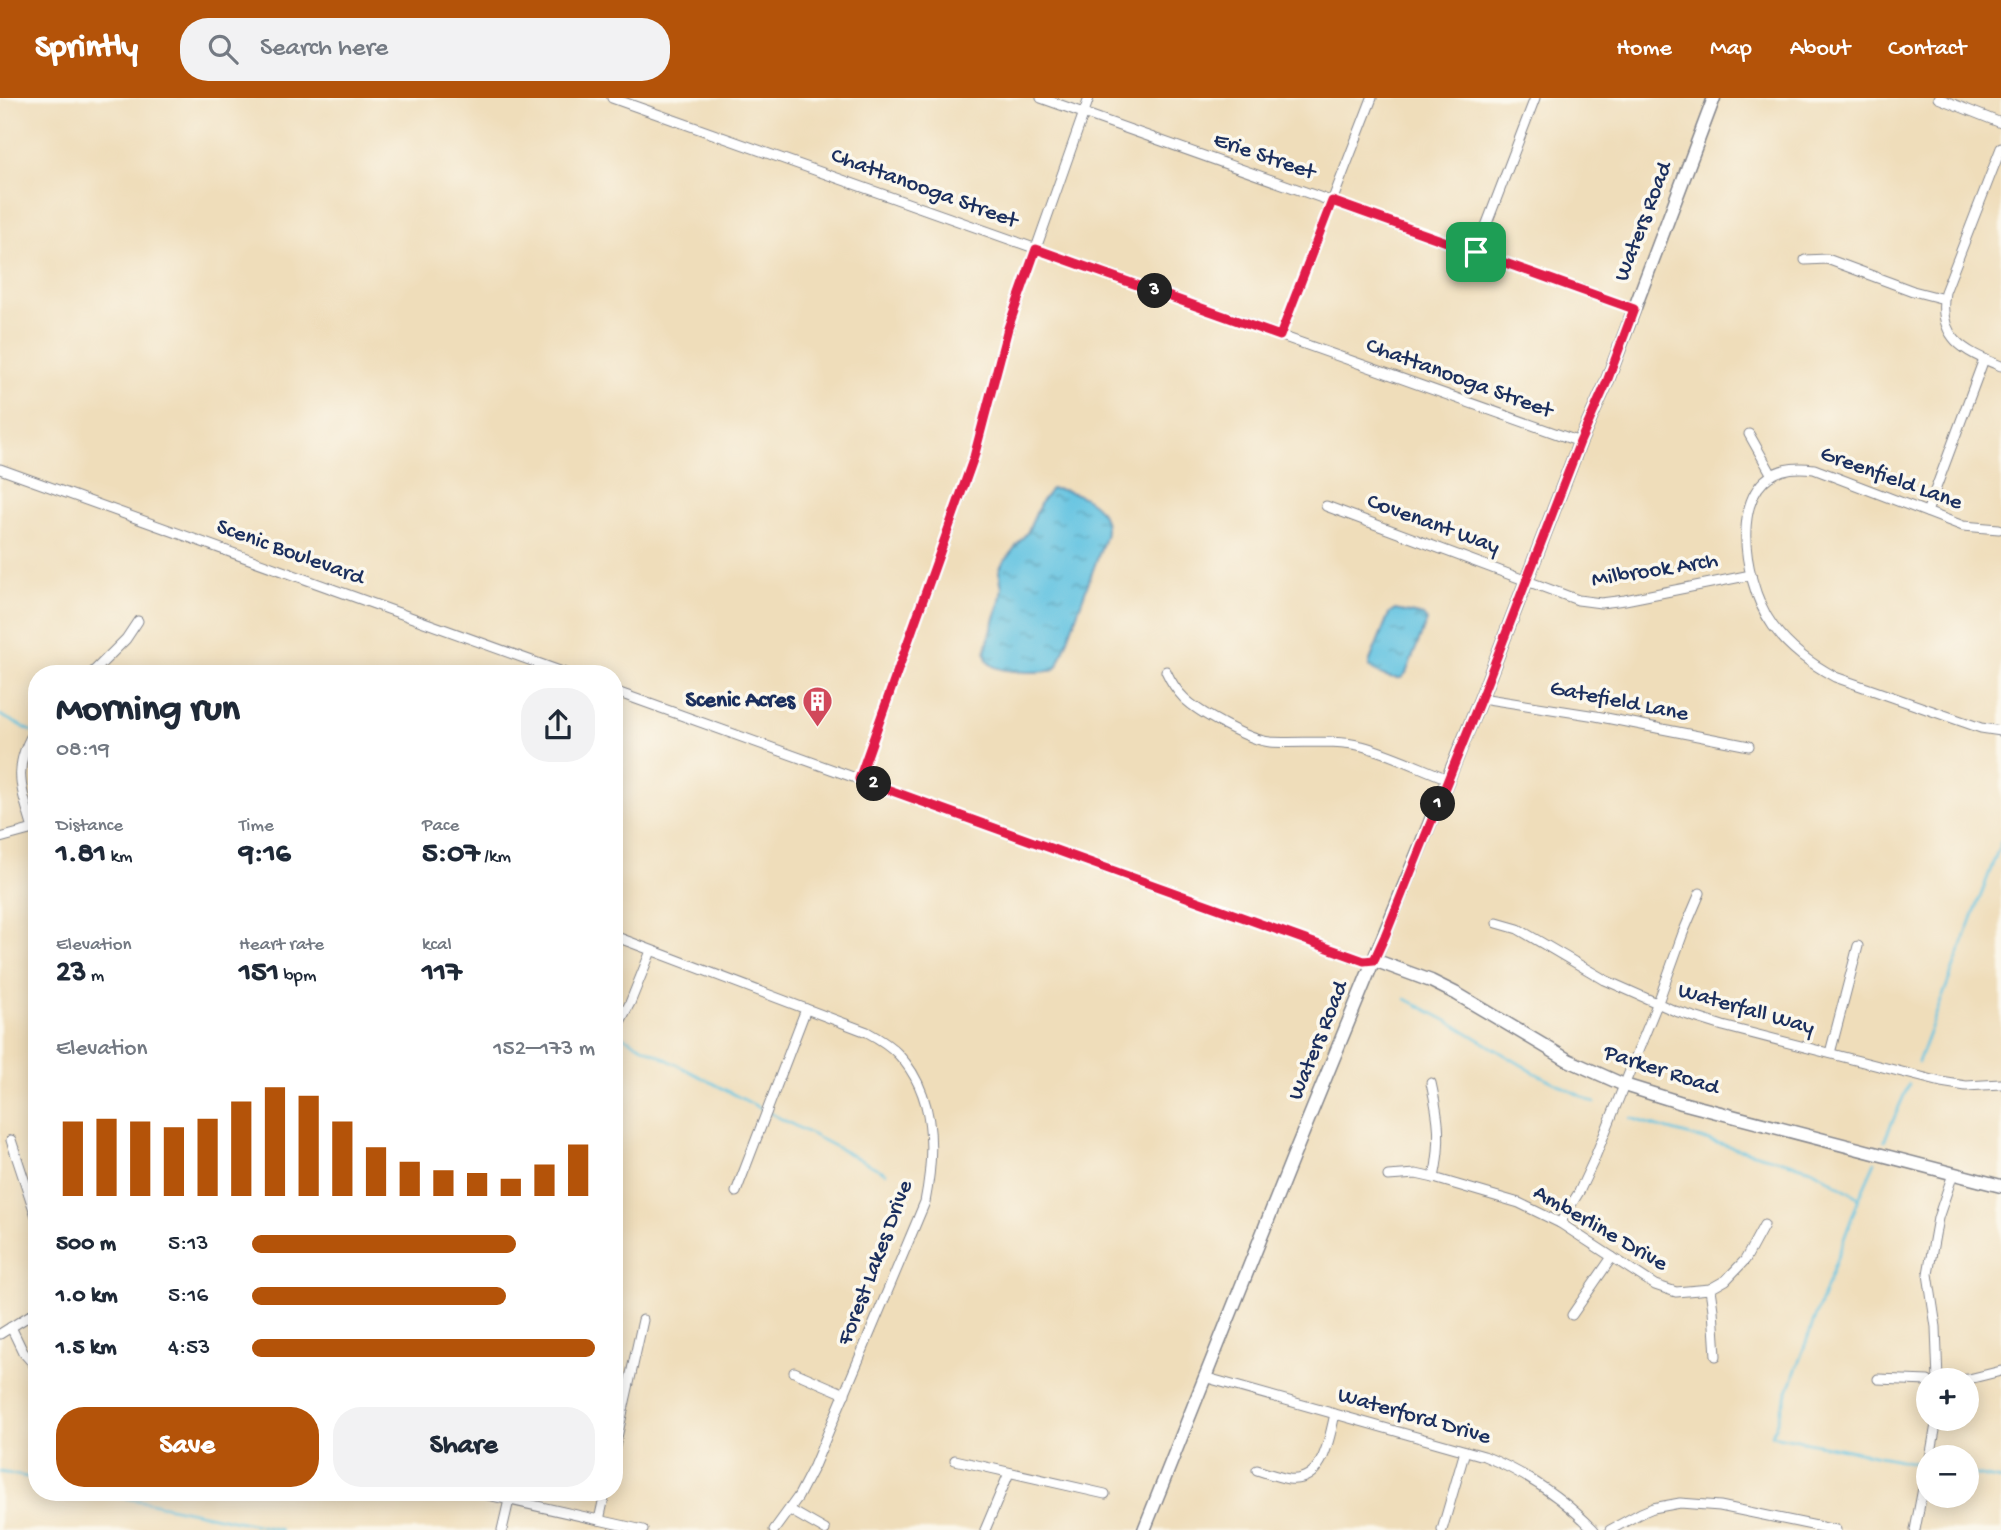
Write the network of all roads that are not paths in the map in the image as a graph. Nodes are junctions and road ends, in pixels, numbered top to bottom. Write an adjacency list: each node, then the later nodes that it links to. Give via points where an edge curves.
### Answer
1 (612, 98): 12 (street, Chattanooga Street)
2 (1041, 98): 8 (street, Erie Street)
3 (1089, 98): 8 (street)
4 (1372, 98): 11 (street)
5 (1535, 98): 13 (street)
6 (1714, 98): 16 (street, Waters Road)
7 (1938, 98): 9 (street)
8 (1082, 113): 11 (street, Erie Street); 12 (street)
9 (2001, 122)
10 (2001, 148): 15 (street)
11 (1332, 201): 13 (street, Erie Street); 17 (street)
12 (1036, 249): 17 (street, Chattanooga Street); 38 (street, via 1008,328 974,457)
13 (1476, 252): 16 (street, Erie Street)
14 (1805, 260): 15 (street, via 1827,258)
15 (1944, 299): 18 (street, via 1946,328 1964,348)
16 (1634, 309): 21 (street, Waters Road)
17 (1280, 336): 21 (street, Chattanooga Street)
18 (1984, 359): 19 (street); 25 (street)
19 (2001, 366)
20 (1749, 434): 23 (street)
21 (1580, 442): 28 (street, Waters Road)
22 (0, 469): 31 (street, Scenic Boulevard)
23 (1772, 475): 25 (street, Greenfield Lane, via 1782,469 1814,469); 27 (street, via 1749,502 1746,534)
24 (1326, 506): 28 (street, Covenant Way)
25 (1927, 512): 26 (street, Greenfield Lane, via 1963,526)
26 (1999, 529)
27 (1751, 575): 28 (street, Milbrook Arch, via 1601,603 1578,600); 35 (street, via 1772,625 1793,650 1816,666 1835,677)
28 (1527, 580): 34 (street, Waters Road)
29 (138, 621): 30 (street)
30 (100, 665)
31 (543, 665)
32 (1166, 671): 39 (street, via 1189,703 1252,738 1356,745)
33 (623, 694): 38 (street)
34 (1481, 698): 37 (street, Gatefield Lane); 39 (street, Waters Road)
35 (2001, 732)
36 (28, 740): 40 (street, via 21,758 20,783)
37 (1749, 746)
38 (859, 779): 48 (street, via 1364,961)
39 (1448, 779): 48 (street, Waters Road)
40 (28, 807)
41 (28, 830): 42 (street)
42 (0, 838)
43 (1700, 893): 49 (street)
44 (1497, 923): 49 (street, Waterfall Way, via 1518,929 1605,981)
45 (623, 940): 47 (street, Forest Lakes Drive)
46 (1858, 946): 52 (street)
47 (651, 951): 50 (street, Forest Lakes Drive); 51 (street)
48 (1374, 960): 55 (street, Parker Road, via 1449,990 1568,1060); 78 (street, Waters Road)
49 (1657, 1004): 52 (street, Waterfall Way); 55 (street)
50 (806, 1009): 62 (street); 81 (street, Forest Lakes Drive, via 867,1032 898,1054 917,1079 929,1117 925,1202)
51 (623, 1016)
52 (1830, 1053): 54 (street, Waterfall Way, via 1941,1082)
53 (1431, 1083): 59 (street, via 1440,1135)
54 (2001, 1084)
55 (1624, 1085): 57 (street, Parker Road); 63 (street, via 1589,1172)
56 (11, 1140): 61 (street)
57 (1953, 1174): 60 (street, Parker Road); 74 (street, via 1938,1218 1929,1267)
58 (1388, 1176): 59 (street, Amberline Drive)
59 (1434, 1178): 63 (street, Amberline Drive, via 1519,1203)
60 (2001, 1188)
61 (28, 1192)
62 (736, 1192)
63 (1560, 1223): 65 (street, Amberline Drive)
64 (1764, 1225): 66 (street, via 1741,1266)
65 (1612, 1257): 66 (street, Amberline Drive, via 1667,1290); 67 (street)
66 (1710, 1289): 72 (street)
67 (1572, 1315)
68 (28, 1317): 70 (street)
69 (643, 1321): 82 (street)
70 (11, 1327): 71 (street); 73 (street)
71 (0, 1334)
72 (1716, 1356)
73 (28, 1358)
74 (1937, 1368)
75 (2001, 1371): 77 (street)
76 (794, 1372): 81 (street)
77 (1979, 1376)
78 (1204, 1377): 83 (street, Waterford Drive); 100 (street, Waters Road)
79 (1878, 1379): 80 (street)
80 (1916, 1381)
81 (845, 1394): 93 (street, Forest Lakes Drive)
82 (623, 1411)
83 (1335, 1414): 84 (street, Waterford Drive); 86 (street, via 1324,1457 1312,1472 1288,1479)
84 (1465, 1451): 101 (street); 102 (street, Waterford Drive, via 1530,1478)
85 (955, 1460): 87 (street)
86 (1257, 1470)
87 (1009, 1473): 88 (street); 99 (street)
88 (1105, 1494)
89 (509, 1501): 95 (street)
90 (514, 1501): 94 (street)
91 (603, 1501): 94 (street)
92 (1919, 1508): 105 (street)
93 (790, 1510): 97 (street, Forest Lakes Drive); 98 (street)
94 (599, 1520): 96 (street)
95 (502, 1530)
96 (643, 1530)
97 (774, 1530)
98 (825, 1530)
99 (985, 1530)
100 (1144, 1530)
101 (1442, 1530)
102 (1594, 1530)
103 (1609, 1530): 104 (street, via 1653,1508 1680,1503 1720,1506)
104 (1836, 1530)
105 (1915, 1530)

